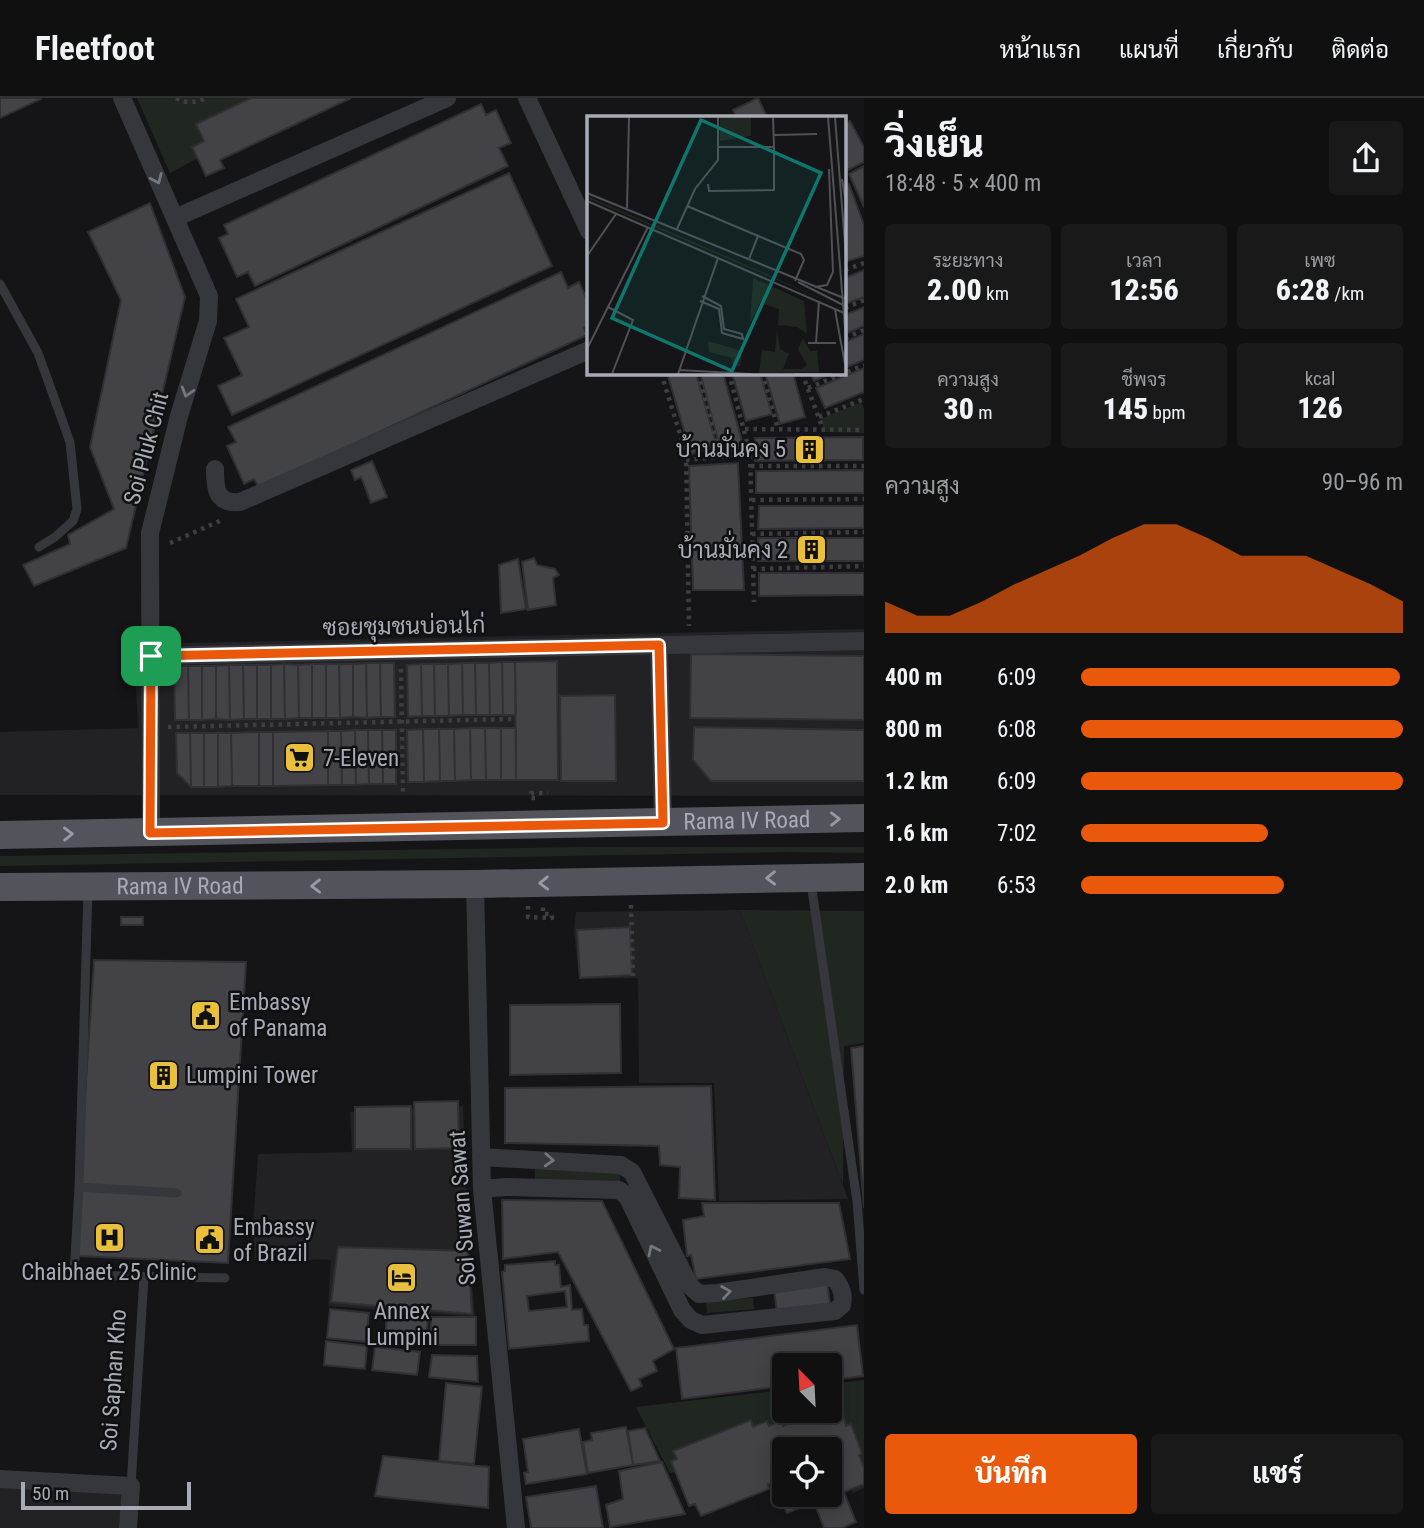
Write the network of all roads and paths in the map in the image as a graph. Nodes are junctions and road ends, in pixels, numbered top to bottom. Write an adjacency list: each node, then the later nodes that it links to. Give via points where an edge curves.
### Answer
1 (122, 98): 6 (street, Soi Pluk Chit, one-way to 6)
2 (176, 98): 3 (path, via 195,103)
3 (206, 98)
4 (447, 98): 6 (street)
5 (527, 98): 7 (street)
6 (175, 218): 49 (street, Soi Pluk Chit, one-way to 49, via 209,296 208,321 152,521)
7 (587, 227)
8 (864, 263): 9 (path)
9 (846, 270)
10 (0, 284): 41 (lane, via 38,353 70,442 77,509 73,521)
11 (864, 300): 12 (path)
12 (846, 308)
13 (864, 330): 14 (path)
14 (846, 338)
15 (587, 351): 36 (street, via 240,502 221,498)
16 (864, 365): 17 (path)
17 (846, 372)
18 (661, 374): 33 (path)
19 (698, 374): 32 (path)
20 (729, 374): 27 (path)
21 (762, 374): 28 (path)
22 (802, 374): 24 (path)
23 (842, 374): 24 (path)
24 (808, 388): 26 (path)
25 (864, 399): 26 (path)
26 (819, 417): 29 (path)
27 (745, 429): 28 (path); 31 (path)
28 (778, 429): 29 (path)
29 (823, 429): 30 (path)
30 (864, 430)
31 (750, 454): 32 (path); 34 (path)
32 (721, 457): 33 (path)
33 (686, 460): 46 (path)
34 (751, 466): 35 (path); 38 (path)
35 (864, 466)
36 (215, 469)
37 (864, 499): 38 (path)
38 (752, 500): 40 (path)
39 (864, 532): 40 (path)
40 (752, 534): 43 (path)
41 (39, 547)
42 (864, 566): 43 (path)
43 (753, 569): 44 (path)
44 (754, 602)
45 (864, 641): 46 (street, ซอยชุมชนบ่อนไก่)
46 (689, 644): 47 (street, ซอยชุมชนบ่อนไก่)
47 (659, 645): 48 (street, ซอยชุมชนบ่อนไก่); 57 (street)
48 (400, 650): 49 (street, ซอยชุมชนบ่อนไก่); 51 (path)
49 (151, 656): 52 (street, Soi Pluk Chit)
50 (512, 719): 51 (path)
51 (402, 722): 52 (path); 54 (path)
52 (150, 727): 58 (street, Soi Pluk Chit)
53 (548, 793): 55 (path, via 531,793 531,798)
54 (403, 796)
55 (542, 799)
56 (864, 818): 57 (main road, Rama IV Road, one-way to 56)
57 (663, 823): 58 (main road, Rama IV Road)
58 (150, 833): 59 (main road, Rama IV Road, one-way to 58)
59 (0, 835)
60 (810, 877): 61 (main road, Rama IV Road); 62 (main road, Rama IV Road, one-way to 62); 78 (lane, via 857,1201)
61 (864, 877)
62 (475, 884): 64 (main road, Rama IV Road, one-way to 64); 69 (street, Soi Suwan Sawat)
63 (0, 887): 64 (main road, Rama IV Road)
64 (88, 888): 71 (lane)
65 (631, 905): 68 (path)
66 (528, 906): 67 (path, via 528,917 552,918 552,914)
67 (543, 914)
68 (633, 976)
69 (481, 1157): 70 (street, one-way to 70, via 621,1165); 72 (street, Soi Suwan Sawat)
70 (634, 1176): 73 (street); 79 (street, via 690,1286)
71 (79, 1187): 74 (lane); 75 (lane, via 74,1275)
72 (482, 1189): 73 (street, via 610,1188); 85 (street, Soi Suwan Sawat)
73 (623, 1192): 81 (street, one-way to 73)
74 (177, 1193)
75 (144, 1278): 76 (lane); 83 (lane, Soi Saphan Kho)
76 (225, 1278)
77 (761, 1286): 79 (street, one-way to 77); 80 (street); 80 (street, via 825,1277 835,1279 843,1296 835,1311)
78 (864, 1290)
79 (699, 1294): 81 (street)
80 (766, 1318): 81 (street, via 702,1325)
81 (691, 1320)
82 (0, 1479): 83 (street, Soi Saphan Kho)
83 (131, 1486): 84 (street, Soi Saphan Kho)
84 (128, 1528)
85 (516, 1528)

